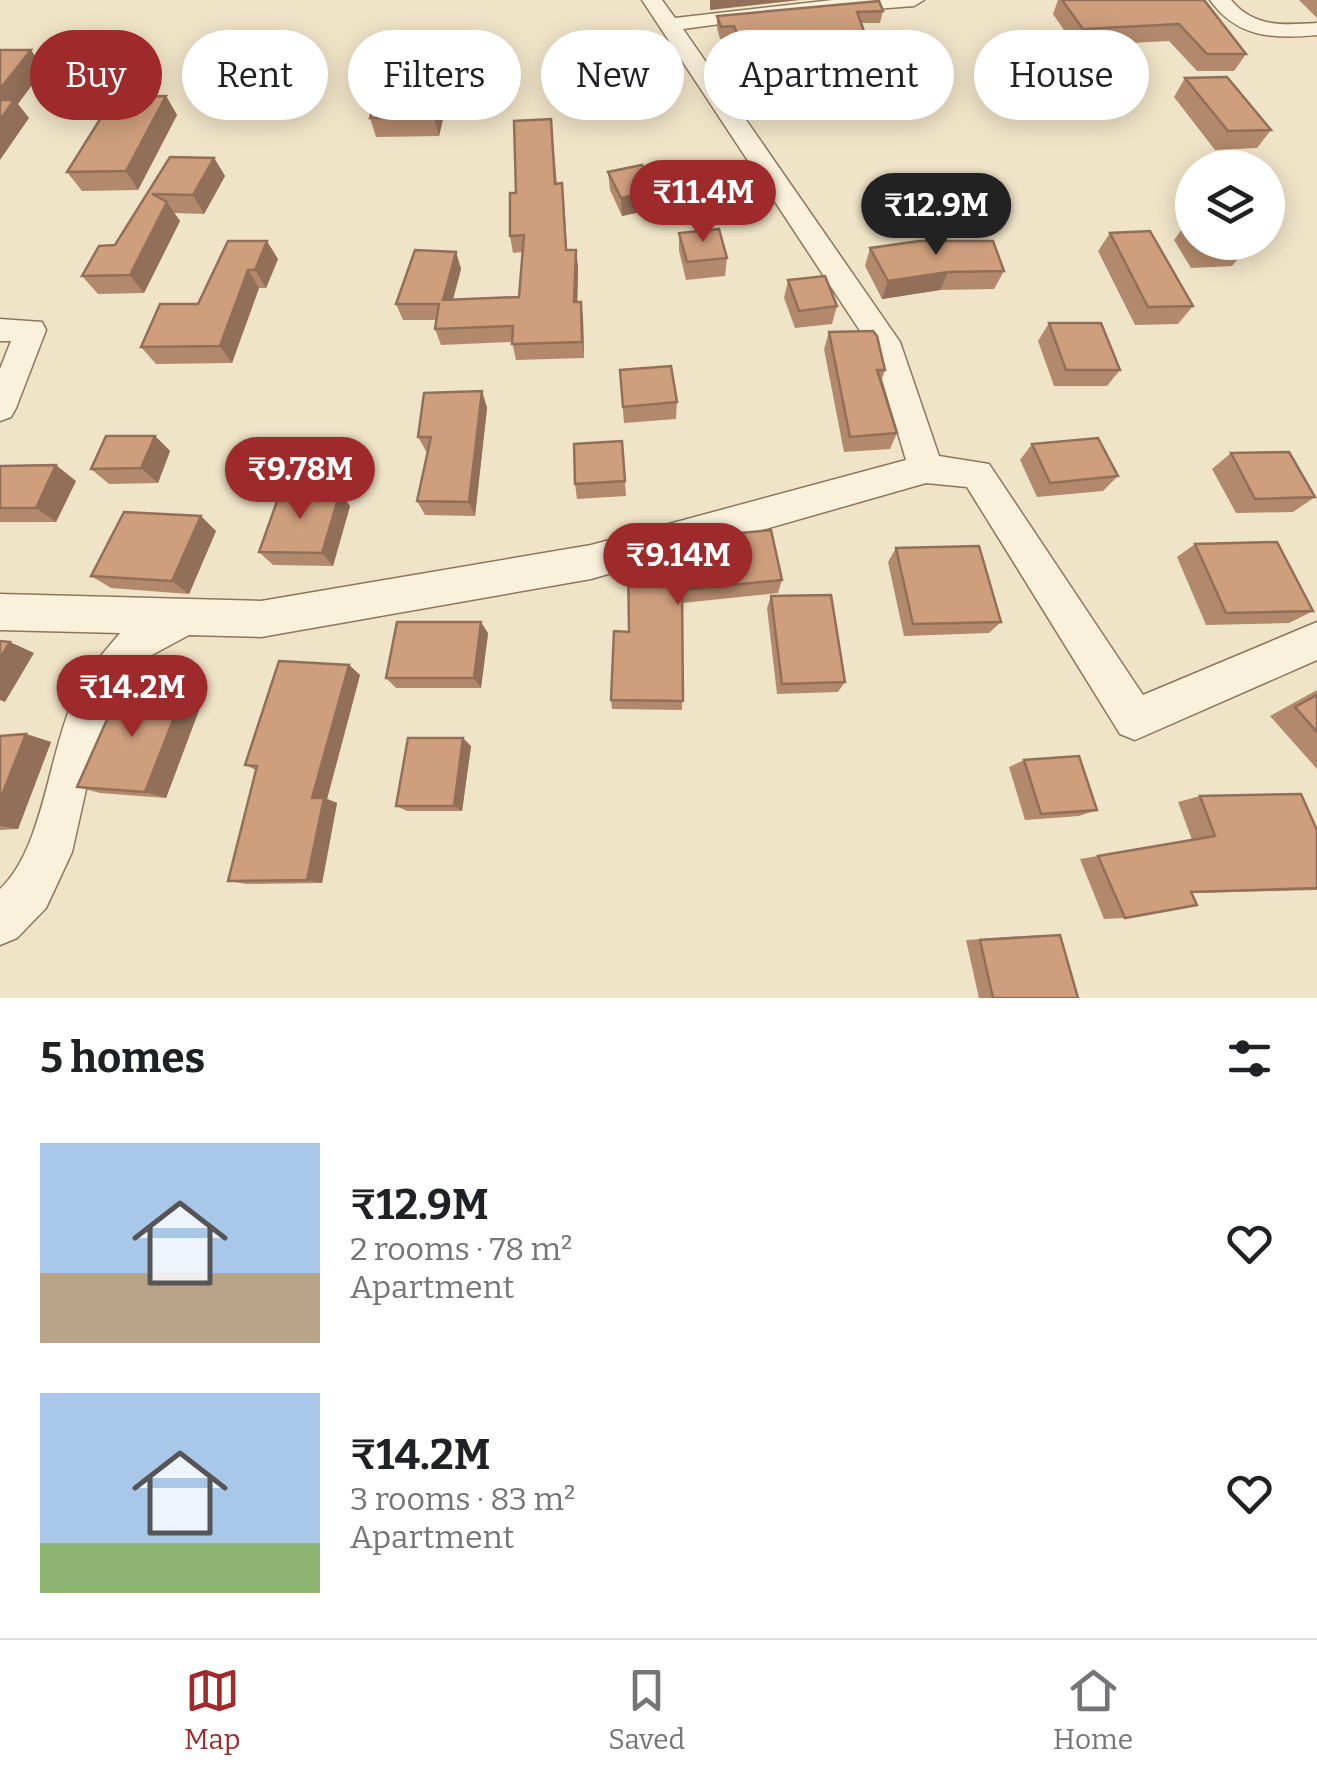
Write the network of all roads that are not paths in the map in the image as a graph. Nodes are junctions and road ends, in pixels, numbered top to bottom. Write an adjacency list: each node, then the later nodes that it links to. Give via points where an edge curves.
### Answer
1 (652, 0): 4 (street)
2 (914, 0): 4 (street)
3 (1220, 0): 5 (street, via 1251,28)
4 (667, 25): 8 (street, via 889,350)
5 (1317, 29)
6 (0, 330): 7 (street, via 31,330)
7 (0, 408)
8 (926, 469): 10 (street, via 591,562 261,618); 11 (street, via 976,474 1135,719)
9 (0, 612): 10 (street)
10 (187, 617): 12 (street, via 136,642 96,697 49,852 30,892)
11 (1317, 641)
12 (0, 921)

